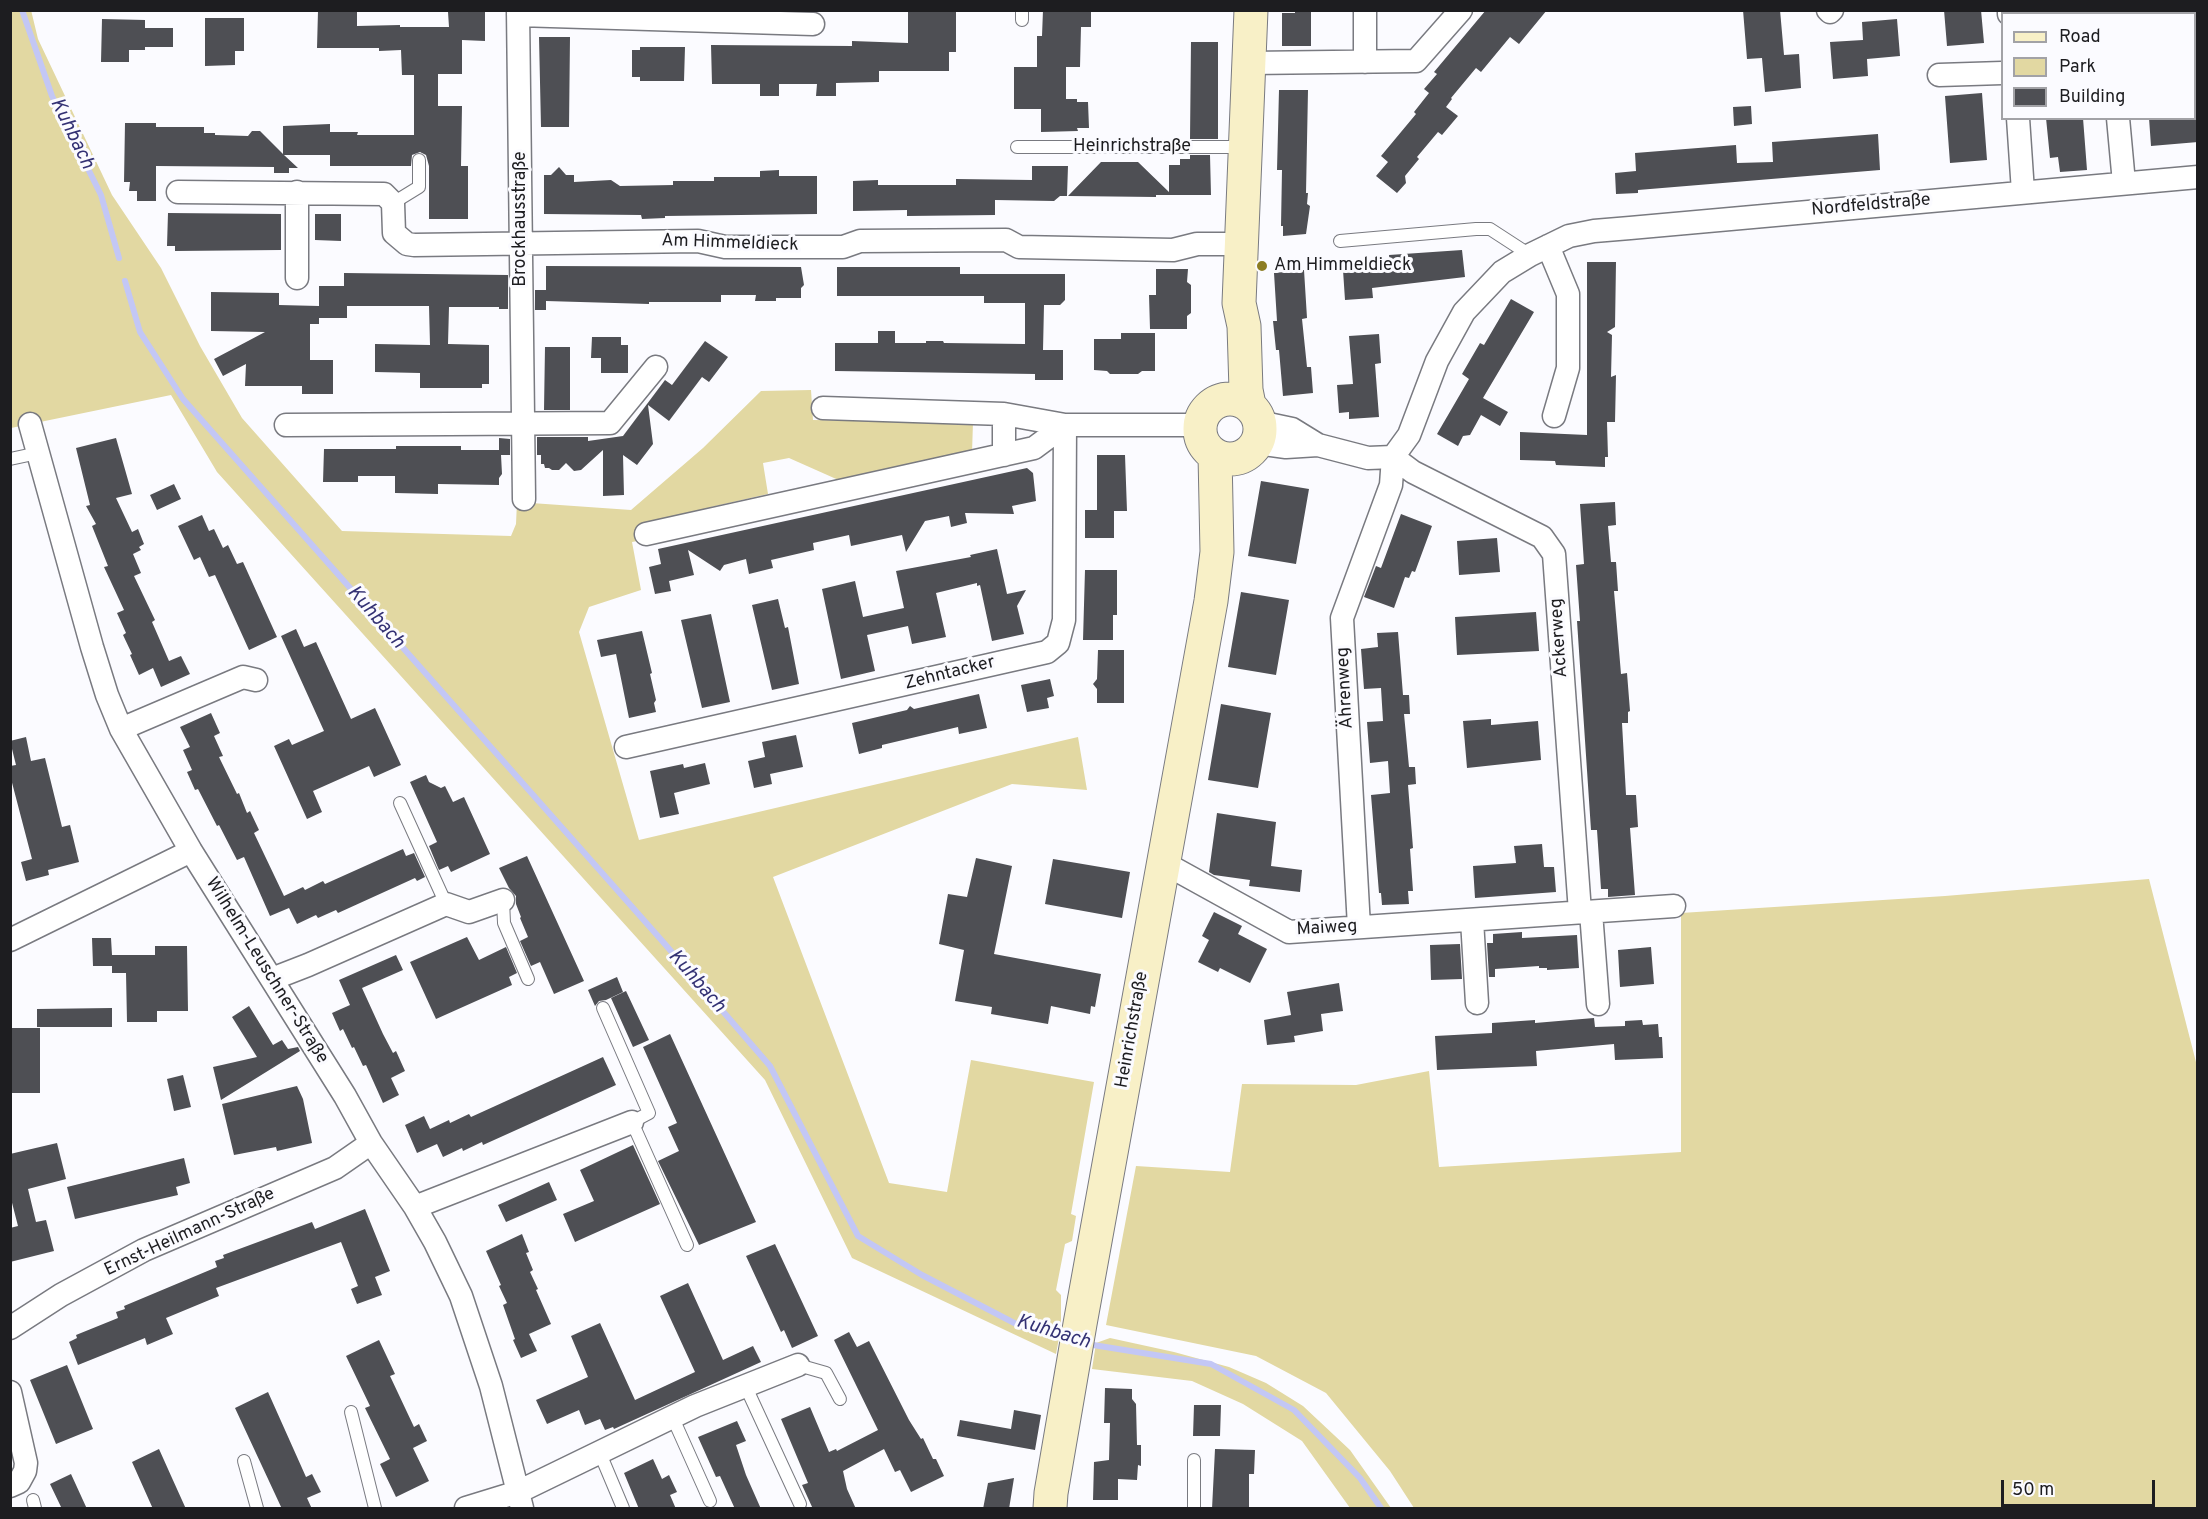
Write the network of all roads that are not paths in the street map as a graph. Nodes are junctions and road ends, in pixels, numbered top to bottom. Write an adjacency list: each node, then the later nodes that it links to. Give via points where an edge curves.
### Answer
1 (1251, 10): 7 (street, Heinrichstraße)
2 (1365, 10): 6 (street)
3 (1461, 10): 6 (street, via 1416,61)
4 (518, 13): 5 (street, Brockhausstraße); 22 (street, Brockhausstraße)
5 (813, 24)
6 (1365, 62): 7 (street)
7 (1249, 63): 13 (street, Heinrichstraße)
8 (2001, 73): 9 (street)
9 (1940, 75)
10 (2018, 120): 19 (street)
11 (2118, 120): 16 (street)
12 (1017, 147): 13 (lane, Heinrichstraße)
13 (1247, 147): 23 (street, Heinrichstraße)
14 (419, 160): 20 (lane, via 419,187)
15 (2198, 177): 16 (street, Nordfeldstraße)
16 (2124, 183): 19 (street, Nordfeldstraße)
17 (178, 192): 18 (street)
18 (297, 192): 20 (street, via 384,194); 25 (street)
19 (2023, 192): 24 (street, Nordfeldstraße, via 1594,231 1569,236)
20 (393, 203): 22 (street, Am Himmeldieck, via 394,233 407,244)
21 (1340, 241): 24 (lane, via 1490,229)
22 (522, 244): 23 (street, Am Himmeldieck, via 699,241 725,248 1006,240 1019,248 1173,250 1197,244); 30 (street, Brockhausstraße)
23 (1241, 244): 34 (street, Heinrichstraße, via 1239,303 1223,389)
24 (1539, 250): 29 (street, via 1568,294 1568,368); 37 (street, Nordfeldstraße, via 1502,272 1464,312 1437,361 1409,435)
25 (297, 278)
26 (656, 368): 30 (street, via 610,423)
27 (823, 408): 28 (street)
28 (1004, 414): 32 (street); 36 (street)
29 (1554, 417)
30 (522, 423): 33 (street); 39 (street, Brockhausstraße)
31 (30, 424): 35 (street, Wilhelm-Leuschner-Straße)
32 (1065, 424): 34 (street); 36 (street, via 1034,448); 43 (street, Zehntacker, via 1064,620 1058,643 1047,652)
33 (286, 425)
34 (1234, 430): 37 (street, via 1286,447 1318,445 1368,458); 46 (street, Heinrichstraße, via 1228,517 1217,552)
35 (38, 453): 38 (lane); 42 (street, Wilhelm-Leuschner-Straße, via 92,647)
36 (1004, 455): 40 (street)
37 (1393, 457): 50 (street, Ackerweg, via 1413,472 1542,537 1554,554); 52 (street, Ährenweg, via 1391,485 1342,618)
38 (10, 459)
39 (524, 499)
40 (646, 534)
41 (256, 680): 42 (street, via 243,677)
42 (121, 729): 45 (street, Wilhelm-Leuschner-Straße)
43 (626, 747)
44 (400, 803): 48 (lane)
45 (191, 851): 53 (street); 54 (street, Wilhelm-Leuschner-Straße)
46 (1164, 863): 52 (street, Maiweg, via 1289,932); 81 (street, Heinrichstraße)
47 (503, 900): 48 (street, via 469,912); 55 (lane, via 504,923)
48 (446, 904): 54 (street)
49 (1674, 906): 50 (street, Maiweg)
50 (1585, 912): 51 (street, Maiweg); 57 (street)
51 (1472, 920): 52 (street, Maiweg); 56 (street)
52 (1359, 927)
53 (10, 940)
54 (272, 979): 60 (street, Wilhelm-Leuschner-Straße)
55 (528, 979)
56 (1477, 1004)
57 (1598, 1004)
58 (603, 1008): 59 (lane, via 649,1113)
59 (632, 1122): 61 (street); 62 (lane)
60 (371, 1143): 61 (street, Wilhelm-Leuschner-Straße); 63 (street, Ernst-Heilmann-Straße, via 335,1168 144,1250)
61 (416, 1207): 74 (street, Wilhelm-Leuschner-Straße, via 461,1296 491,1386)
62 (687, 1245)
63 (10, 1328)
64 (798, 1365): 65 (street); 66 (lane, via 826,1372)
65 (745, 1385): 69 (street); 76 (lane)
66 (840, 1399)
67 (12, 1400): 73 (street, via 26,1463 19,1482)
68 (351, 1412): 78 (lane)
69 (672, 1416): 70 (street); 75 (lane)
70 (599, 1451): 74 (street); 80 (lane)
71 (1194, 1460): 82 (lane)
72 (244, 1461): 77 (lane)
73 (10, 1486)
74 (520, 1500): 79 (street)
75 (710, 1501)
76 (800, 1504)
77 (257, 1509)
78 (375, 1509)
79 (466, 1509)
80 (623, 1509)
81 (1050, 1509)
82 (1194, 1509)

